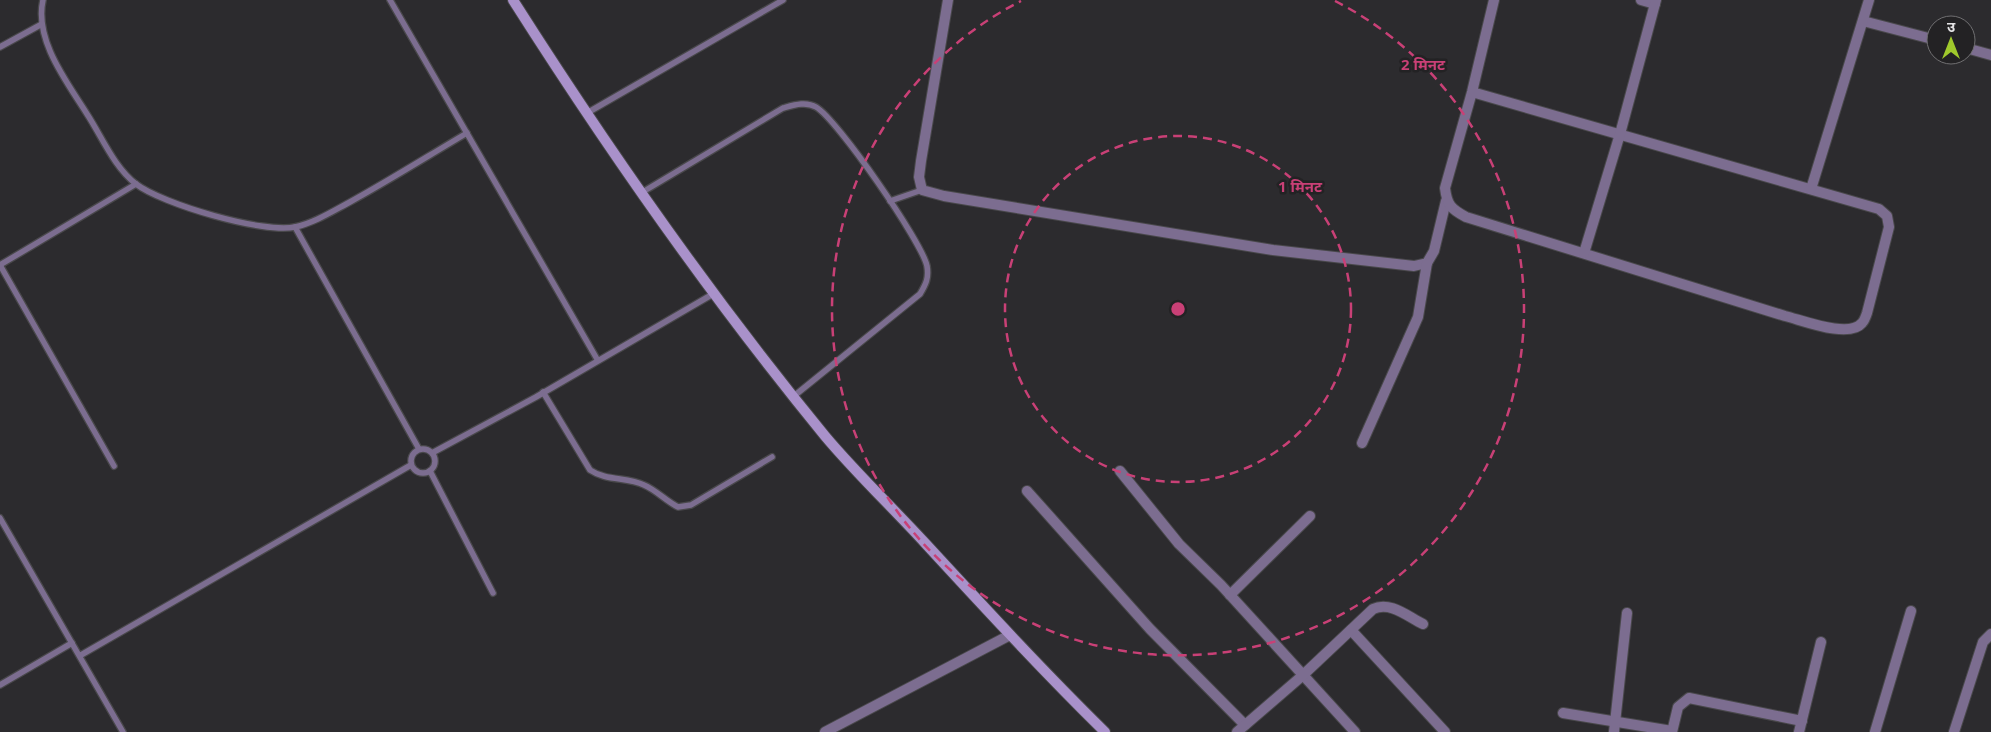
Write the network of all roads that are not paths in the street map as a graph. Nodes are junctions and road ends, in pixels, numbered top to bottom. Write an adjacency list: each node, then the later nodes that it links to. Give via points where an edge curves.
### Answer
1 (43, 0): 11 (lane)
2 (390, 0): 18 (lane)
3 (513, 0): 17 (street)
4 (783, 0): 17 (lane)
5 (948, 0): 22 (street, via 921,161 919,176)
6 (1494, 0): 16 (street)
7 (1641, 0): 9 (street)
8 (1868, 0): 10 (street)
9 (1655, 2): 19 (street)
10 (1863, 21): 12 (street); 21 (street)
11 (42, 24): 13 (lane); 20 (lane, via 66,81 110,153)
12 (1926, 37)
13 (0, 47)
14 (1976, 50): 15 (street)
15 (1991, 54)
16 (1472, 92): 19 (street); 24 (street, via 1445,188)
17 (587, 114): 23 (street)
18 (467, 133): 26 (lane, via 363,195); 31 (lane)
19 (1620, 134): 21 (street); 27 (street)
20 (136, 184): 26 (lane, via 173,202 248,224 270,228); 29 (lane)
21 (1811, 188): 27 (street, via 1880,209 1887,216 1886,242 1867,312 1862,324 1853,330 1834,329 1785,316)
22 (922, 190): 25 (lane); 28 (street, via 1273,250 1414,266)
23 (641, 193): 25 (lane, via 783,108 800,103 814,106 828,115); 30 (street)
24 (1446, 200): 27 (street, via 1455,211 1466,217); 28 (street, via 1434,251)
25 (890, 202): 33 (lane, via 921,250 928,280 920,294)
26 (295, 227): 35 (lane)
27 (1584, 253)
28 (1427, 263): 34 (street, via 1418,317)
29 (0, 265): 39 (lane)
30 (713, 294): 31 (lane); 33 (street)
31 (597, 359): 32 (lane)
32 (543, 392): 36 (lane); 37 (lane, via 590,470 603,477 646,485 678,507 691,505)
33 (794, 396): 52 (street, via 855,470)
34 (1362, 443)
35 (419, 449): 36 (lane); 38 (lane, via 412,455)
36 (432, 453): 40 (lane, via 435,462)
37 (772, 457)
38 (411, 465): 40 (lane, via 421,474); 55 (lane)
39 (114, 466)
40 (430, 471): 45 (lane)
41 (1120, 471): 46 (street, via 1179,544)
42 (1027, 491): 60 (street, via 1150,629)
43 (1310, 516): 46 (street)
44 (0, 518): 54 (lane)
45 (492, 593)
46 (1230, 595): 56 (street)
47 (1911, 611): 70 (street)
48 (1627, 613): 61 (street)
49 (1423, 624): 50 (street, via 1384,605 1373,608)
50 (1350, 630): 56 (street); 68 (street)
51 (1991, 634): 71 (street, via 1983,642)
52 (1010, 635): 64 (street); 65 (street)
53 (1822, 642): 59 (street)
54 (72, 643): 55 (lane); 57 (lane)
55 (81, 655): 63 (lane)
56 (1302, 676): 60 (street); 67 (street)
57 (0, 685)
58 (1564, 713): 61 (street)
59 (1802, 721): 62 (street, via 1689,698 1678,707); 69 (street)
60 (1246, 725): 66 (street)
61 (1615, 727): 62 (street)
62 (1672, 731)
63 (123, 732)
64 (825, 732)
65 (1105, 732)
66 (1237, 732)
67 (1355, 732)
68 (1445, 732)
69 (1799, 732)
70 (1875, 732)
71 (1954, 732)

